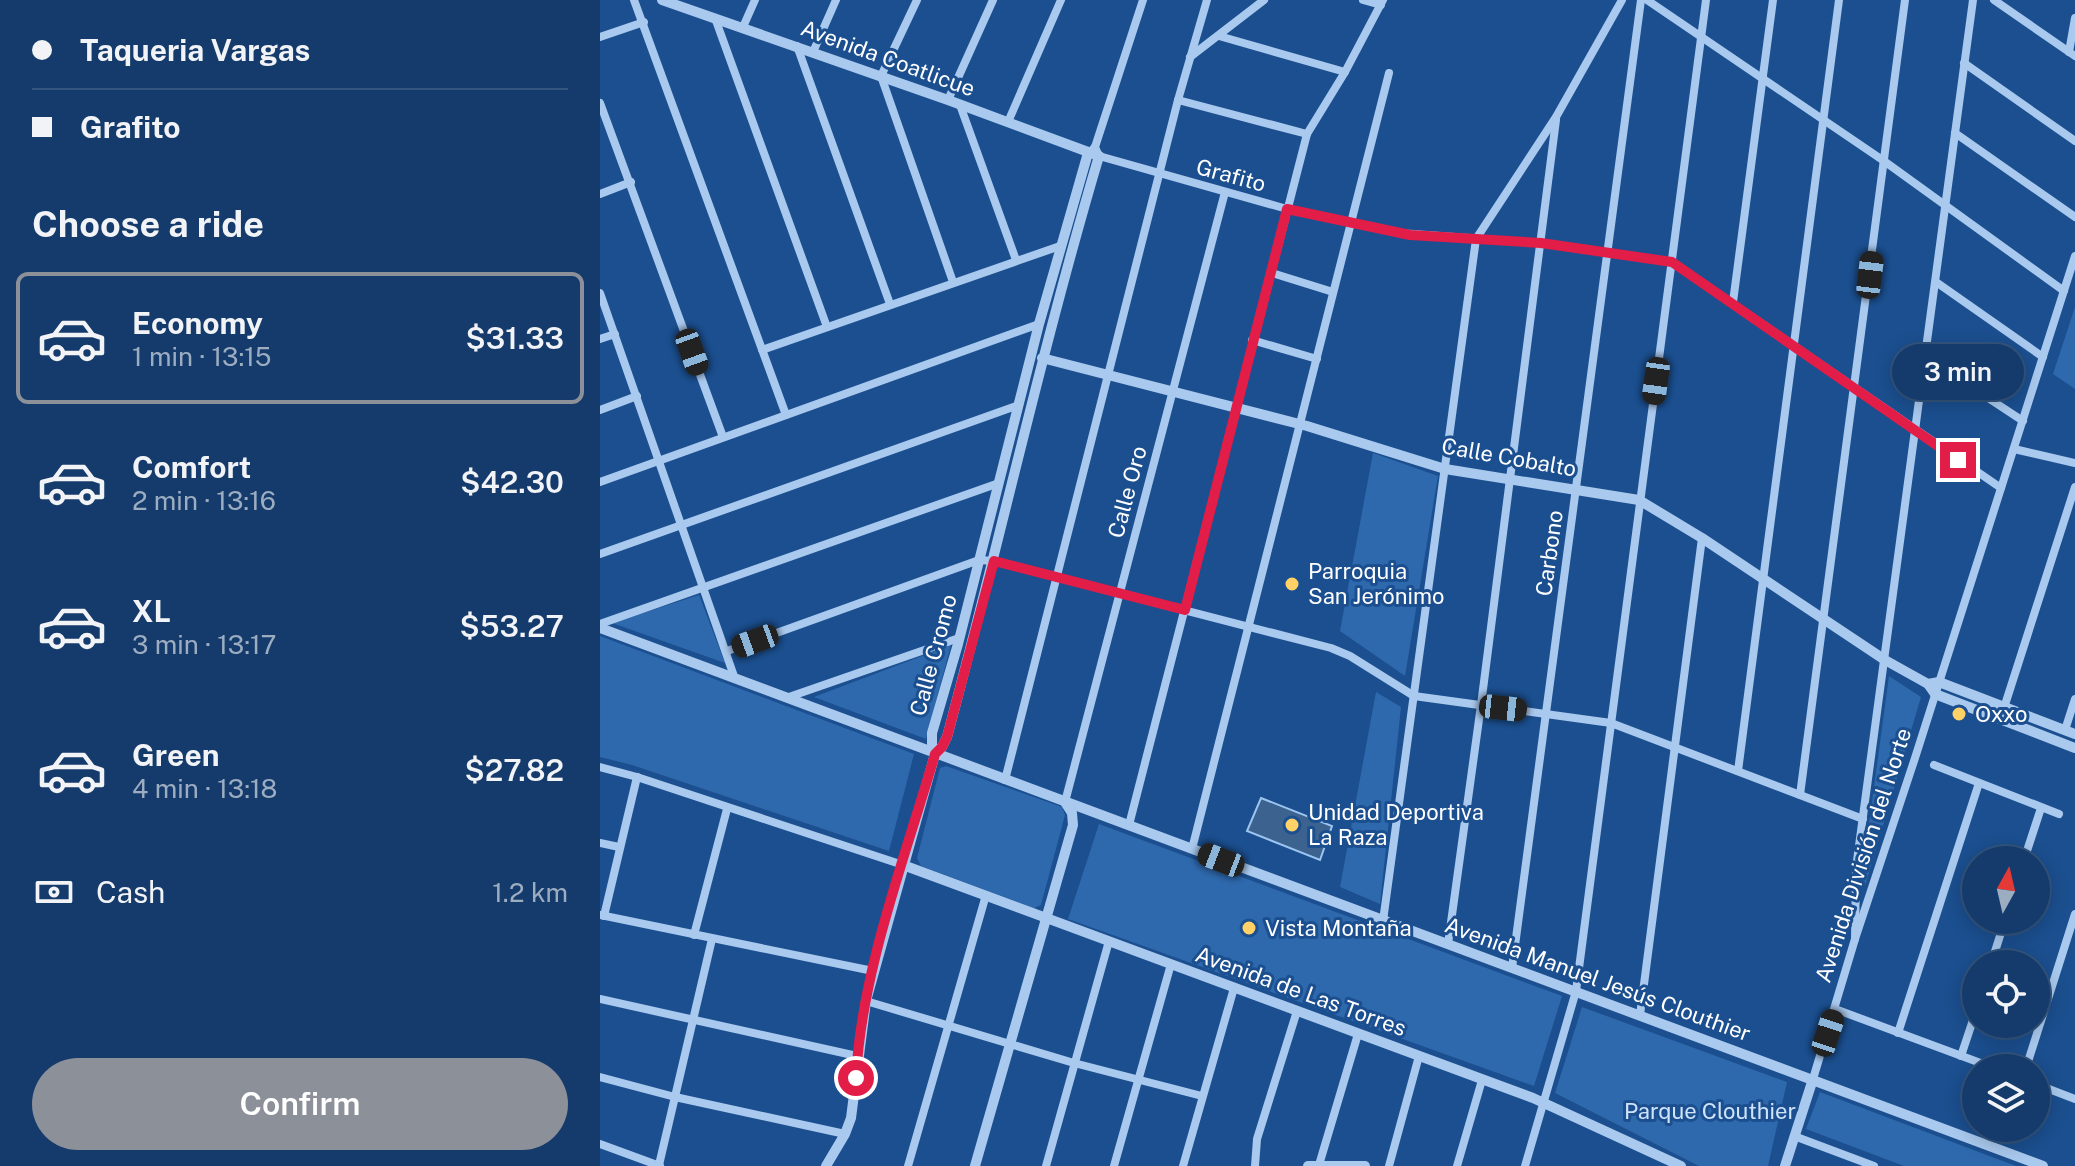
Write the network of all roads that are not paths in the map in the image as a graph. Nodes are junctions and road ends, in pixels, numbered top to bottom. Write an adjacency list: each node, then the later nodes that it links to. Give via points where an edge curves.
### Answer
1 (634, 0): 23 (street)
2 (755, 0): 24 (street)
3 (836, 0): 29 (street)
4 (917, 0): 35 (street)
5 (993, 0): 37 (street)
6 (1061, 0): 43 (street)
7 (1143, 0): 47 (street, Calle Cromo)
8 (1207, 0): 31 (street)
9 (1264, 0): 25 (street)
10 (1363, 0): 20 (street)
11 (1622, 0): 41 (street)
12 (1644, 0): 26 (street); 60 (street, Carbono)
13 (1706, 0): 26 (street)
14 (1773, 0): 36 (street)
15 (1839, 0): 42 (street)
16 (1905, 0): 48 (street)
17 (1973, 0): 32 (street)
18 (1994, 0): 30 (street)
19 (669, 1): 21 (street, Avenida Coatlicue)
20 (1382, 2): 33 (street)
21 (715, 18): 24 (street, Avenida Coatlicue); 73 (street)
22 (2075, 18): 30 (street)
23 (644, 22): 27 (street); 78 (street)
24 (743, 27): 28 (street, Avenida Coatlicue)
25 (1219, 36): 31 (street); 33 (street)
26 (1701, 36): 36 (street); 63 (street)
27 (600, 37)
28 (797, 46): 29 (street, Avenida Coatlicue); 71 (street)
29 (813, 52): 35 (street, Avenida Coatlicue)
30 (2072, 54)
31 (1190, 57): 38 (street)
32 (1964, 63): 44 (street); 46 (street)
33 (1345, 72): 45 (street)
34 (1389, 73): 56 (street)
35 (881, 76): 37 (street, Avenida Coatlicue); 65 (street)
36 (1764, 78): 42 (street); 70 (street)
37 (948, 100): 40 (street, Avenida Coatlicue)
38 (1178, 100): 45 (street); 49 (street)
39 (600, 103): 50 (street)
40 (960, 105): 43 (street, Avenida Coatlicue); 62 (street)
41 (1556, 117): 57 (street); 58 (street)
42 (1823, 119): 48 (street); 77 (street)
43 (1008, 122): 47 (street, Avenida Coatlicue)
44 (1955, 133): 53 (street); 55 (street)
45 (1307, 134): 54 (street)
46 (2075, 141)
47 (1094, 152): 49 (street, Grafito); 59 (street, Calle Cromo); 81 (street, Calle Cromo)
48 (1884, 161): 53 (street); 84 (street)
49 (1161, 175): 51 (street, Grafito); 83 (street)
50 (631, 182): 52 (street); 94 (street)
51 (1225, 192): 54 (street, Grafito); 85 (street, Calle Oro)
52 (600, 194)
53 (1945, 208): 66 (street); 67 (street)
54 (1287, 209): 56 (street, Grafito); 64 (street)
55 (2075, 217)
56 (1351, 224): 57 (street, Grafito); 68 (street)
57 (1476, 239): 58 (street, Grafito); 98 (street)
58 (1541, 243): 60 (street, Grafito); 99 (street)
59 (1060, 246): 62 (street); 72 (street, Calle Cromo)
60 (1607, 251): 63 (street, Grafito); 104 (street, Carbono)
61 (2075, 256): 67 (street)
62 (1016, 260): 65 (street)
63 (1672, 262): 70 (street, Grafito); 105 (street)
64 (1272, 273): 68 (street); 76 (street)
65 (953, 282): 71 (street)
66 (1936, 282): 79 (street); 80 (street)
67 (2064, 291): 80 (street)
68 (1333, 292): 82 (street)
69 (600, 293): 74 (street)
70 (1733, 302): 77 (street, Grafito)
71 (890, 304): 73 (street)
72 (1039, 324): 87 (street, Calle Cromo); 90 (street)
73 (827, 327): 78 (street)
74 (615, 334): 75 (street); 86 (street)
75 (600, 339)
76 (1252, 340): 82 (street); 88 (street)
77 (1794, 345): 84 (street, Grafito); 112 (street)
78 (762, 350): 90 (street)
79 (1926, 357): 91 (street); 93 (street)
80 (2043, 357): 91 (street)
81 (1042, 358): 83 (street, Calle Cobalto); 110 (street, Calle Cromo)
82 (1317, 359): 92 (street)
83 (1110, 375): 85 (street, Calle Cobalto); 111 (street)
84 (1855, 389): 93 (street, Grafito); 116 (street)
85 (1174, 391): 88 (street, Calle Cobalto); 114 (street, Calle Oro)
86 (637, 396): 89 (street); 96 (street)
87 (1019, 405): 101 (street, Calle Cromo); 106 (street)
88 (1236, 407): 92 (street, Calle Cobalto); 115 (street)
89 (600, 410)
90 (786, 415): 94 (street)
91 (2023, 421): 95 (street)
92 (1299, 425): 98 (street, Calle Cobalto); 118 (street)
93 (1916, 432): 103 (street, Grafito); 121 (street)
94 (723, 437): 96 (street)
95 (2014, 449): 97 (street); 103 (street)
96 (660, 461): 100 (street); 106 (street)
97 (2075, 463)
98 (1445, 469): 99 (street, Calle Cobalto); 125 (street)
99 (1509, 479): 104 (street, Calle Cobalto); 128 (street)
100 (600, 482)
101 (999, 483): 109 (street, Calle Cromo); 113 (street)
102 (2075, 487): 129 (street)
103 (2001, 488): 123 (street)
104 (1575, 489): 105 (street, Calle Cobalto); 130 (street, Carbono)
105 (1639, 500): 107 (street, Calle Cobalto); 132 (street)
106 (682, 524): 108 (street); 113 (street)
107 (1702, 538): 112 (street, Calle Cobalto); 134 (street)
108 (600, 554)
109 (979, 560): 110 (street); 119 (street, Calle Cromo); 120 (street)
110 (994, 561): 111 (street); 136 (street, Calle Cromo, via 947,737)
111 (1057, 577): 114 (street); 141 (street)
112 (1764, 580): 116 (street, Calle Cobalto); 139 (street)
113 (704, 586): 117 (street); 120 (street)
114 (1121, 594): 115 (street); 144 (street, Calle Oro)
115 (1185, 610): 118 (street); 151 (street)
116 (1823, 619): 121 (street, Calle Cobalto); 143 (street)
117 (600, 626): 122 (street, Avenida Manuel Jesús Clouthier)
118 (1247, 628): 125 (street, via 1331,648); 155 (street)
119 (959, 638): 126 (street); 136 (street, Calle Cromo, via 932,733)
120 (727, 651): 122 (street)
121 (1885, 660): 123 (street, Calle Cobalto); 149 (street)
122 (735, 679): 126 (street, Avenida Manuel Jesús Clouthier)
123 (1933, 683): 124 (street); 129 (street, Calle Cobalto)
124 (1935, 694): 131 (street); 164 (street, Avenida División del Norte)
125 (1414, 696): 128 (street); 161 (street)
126 (786, 698): 136 (street, Avenida Manuel Jesús Clouthier)
127 (2075, 699): 133 (street)
128 (1481, 705): 130 (street); 166 (street)
129 (2004, 707): 131 (street); 133 (street, Calle Cobalto)
130 (1545, 712): 132 (street); 168 (street, Carbono)
131 (2000, 721): 135 (street)
132 (1611, 723): 134 (street); 171 (street)
133 (2070, 732)
134 (1674, 747): 139 (street); 176 (street)
135 (2075, 748)
136 (935, 754): 141 (street, Avenida Manuel Jesús Clouthier); 156 (street)
137 (1934, 765): 142 (street)
138 (600, 767): 140 (street)
139 (1738, 771): 143 (street)
140 (637, 777): 146 (street); 154 (street)
141 (1005, 780): 144 (street, Avenida Manuel Jesús Clouthier)
142 (1979, 783): 145 (street); 179 (street)
143 (1800, 795): 149 (street)
144 (1065, 802): 148 (street, Avenida Manuel Jesús Clouthier); 150 (street)
145 (2041, 808): 147 (street); 153 (street)
146 (727, 809): 156 (street); 162 (street)
147 (2059, 814)
148 (1103, 816): 150 (street, via 1084,815); 151 (street, Avenida Manuel Jesús Clouthier)
149 (1863, 819): 164 (street, via 1855,878)
150 (1073, 825): 160 (street)
151 (1129, 825): 155 (street, Avenida Manuel Jesús Clouthier)
152 (600, 843): 154 (street)
153 (2029, 846)
154 (619, 847): 159 (street)
155 (1192, 849): 161 (street, Avenida Manuel Jesús Clouthier)
156 (903, 865): 157 (street, Avenida de Las Torres); 169 (street)
157 (986, 895): 160 (street, Avenida de Las Torres); 178 (street)
158 (2075, 914): 183 (street)
159 (602, 916): 162 (street)
160 (1046, 918): 165 (street, Avenida de Las Torres); 182 (street)
161 (1383, 921): 166 (street, Avenida Manuel Jesús Clouthier)
162 (694, 935): 163 (street)
163 (712, 939): 169 (street); 177 (street)
164 (1855, 939): 174 (street, Avenida División del Norte)
165 (1109, 941): 167 (street, Avenida de Las Torres); 187 (street)
166 (1448, 944): 168 (street, Avenida Manuel Jesús Clouthier)
167 (1171, 964): 170 (street, Avenida de Las Torres); 189 (street)
168 (1512, 968): 171 (street, Avenida Manuel Jesús Clouthier)
169 (873, 971): 173 (street)
170 (1234, 988): 175 (street, Avenida de Las Torres); 193 (street)
171 (1576, 991): 176 (street, Avenida Manuel Jesús Clouthier); 196 (street)
172 (600, 999): 177 (street)
173 (866, 1001): 178 (street); 184 (street)
174 (1835, 1009): 179 (street); 190 (street, Avenida División del Norte)
175 (1297, 1011): 180 (street, Avenida de Las Torres); 208 (street, via 1261,1124)
176 (1640, 1015): 190 (street, Avenida Manuel Jesús Clouthier)
177 (692, 1019): 184 (street); 194 (street)
178 (948, 1025): 182 (street); 203 (street)
179 (1898, 1033): 186 (street)
180 (1358, 1034): 185 (street, Avenida de Las Torres); 200 (street)
181 (1967, 1038): 186 (street)
182 (1011, 1044): 187 (street); 204 (street)
183 (2030, 1054)
184 (857, 1056): 197 (street)
185 (1419, 1056): 191 (street, Avenida de Las Torres); 211 (street)
186 (1961, 1056)
187 (1074, 1063): 189 (street); 205 (street)
188 (600, 1077): 194 (street)
189 (1138, 1079): 193 (street); 206 (street)
190 (1813, 1079): 198 (street, Avenida División del Norte); 217 (street, Avenida Manuel Jesús Clouthier)
191 (1482, 1080): 196 (street, Avenida de Las Torres); 212 (street)
192 (2050, 1089): 195 (street)
193 (1202, 1096): 207 (street)
194 (675, 1097): 197 (street); 201 (street)
195 (2075, 1099)
196 (1545, 1102): 213 (street); 214 (street, Avenida de Las Torres)
197 (845, 1134): 202 (street)
198 (1794, 1136): 215 (street, Avenida División del Norte); 216 (street)
199 (600, 1144): 201 (street)
200 (1319, 1165): 209 (street); 210 (street)
201 (659, 1166)
202 (826, 1166)
203 (908, 1166)
204 (975, 1166)
205 (1046, 1166)
206 (1114, 1166)
207 (1183, 1166)
208 (1255, 1166)
209 (1308, 1166)
210 (1365, 1166)
211 (1389, 1166)
212 (1457, 1166)
213 (1525, 1166)
214 (1681, 1166)
215 (1785, 1166)
216 (1874, 1166)
217 (2043, 1166)

